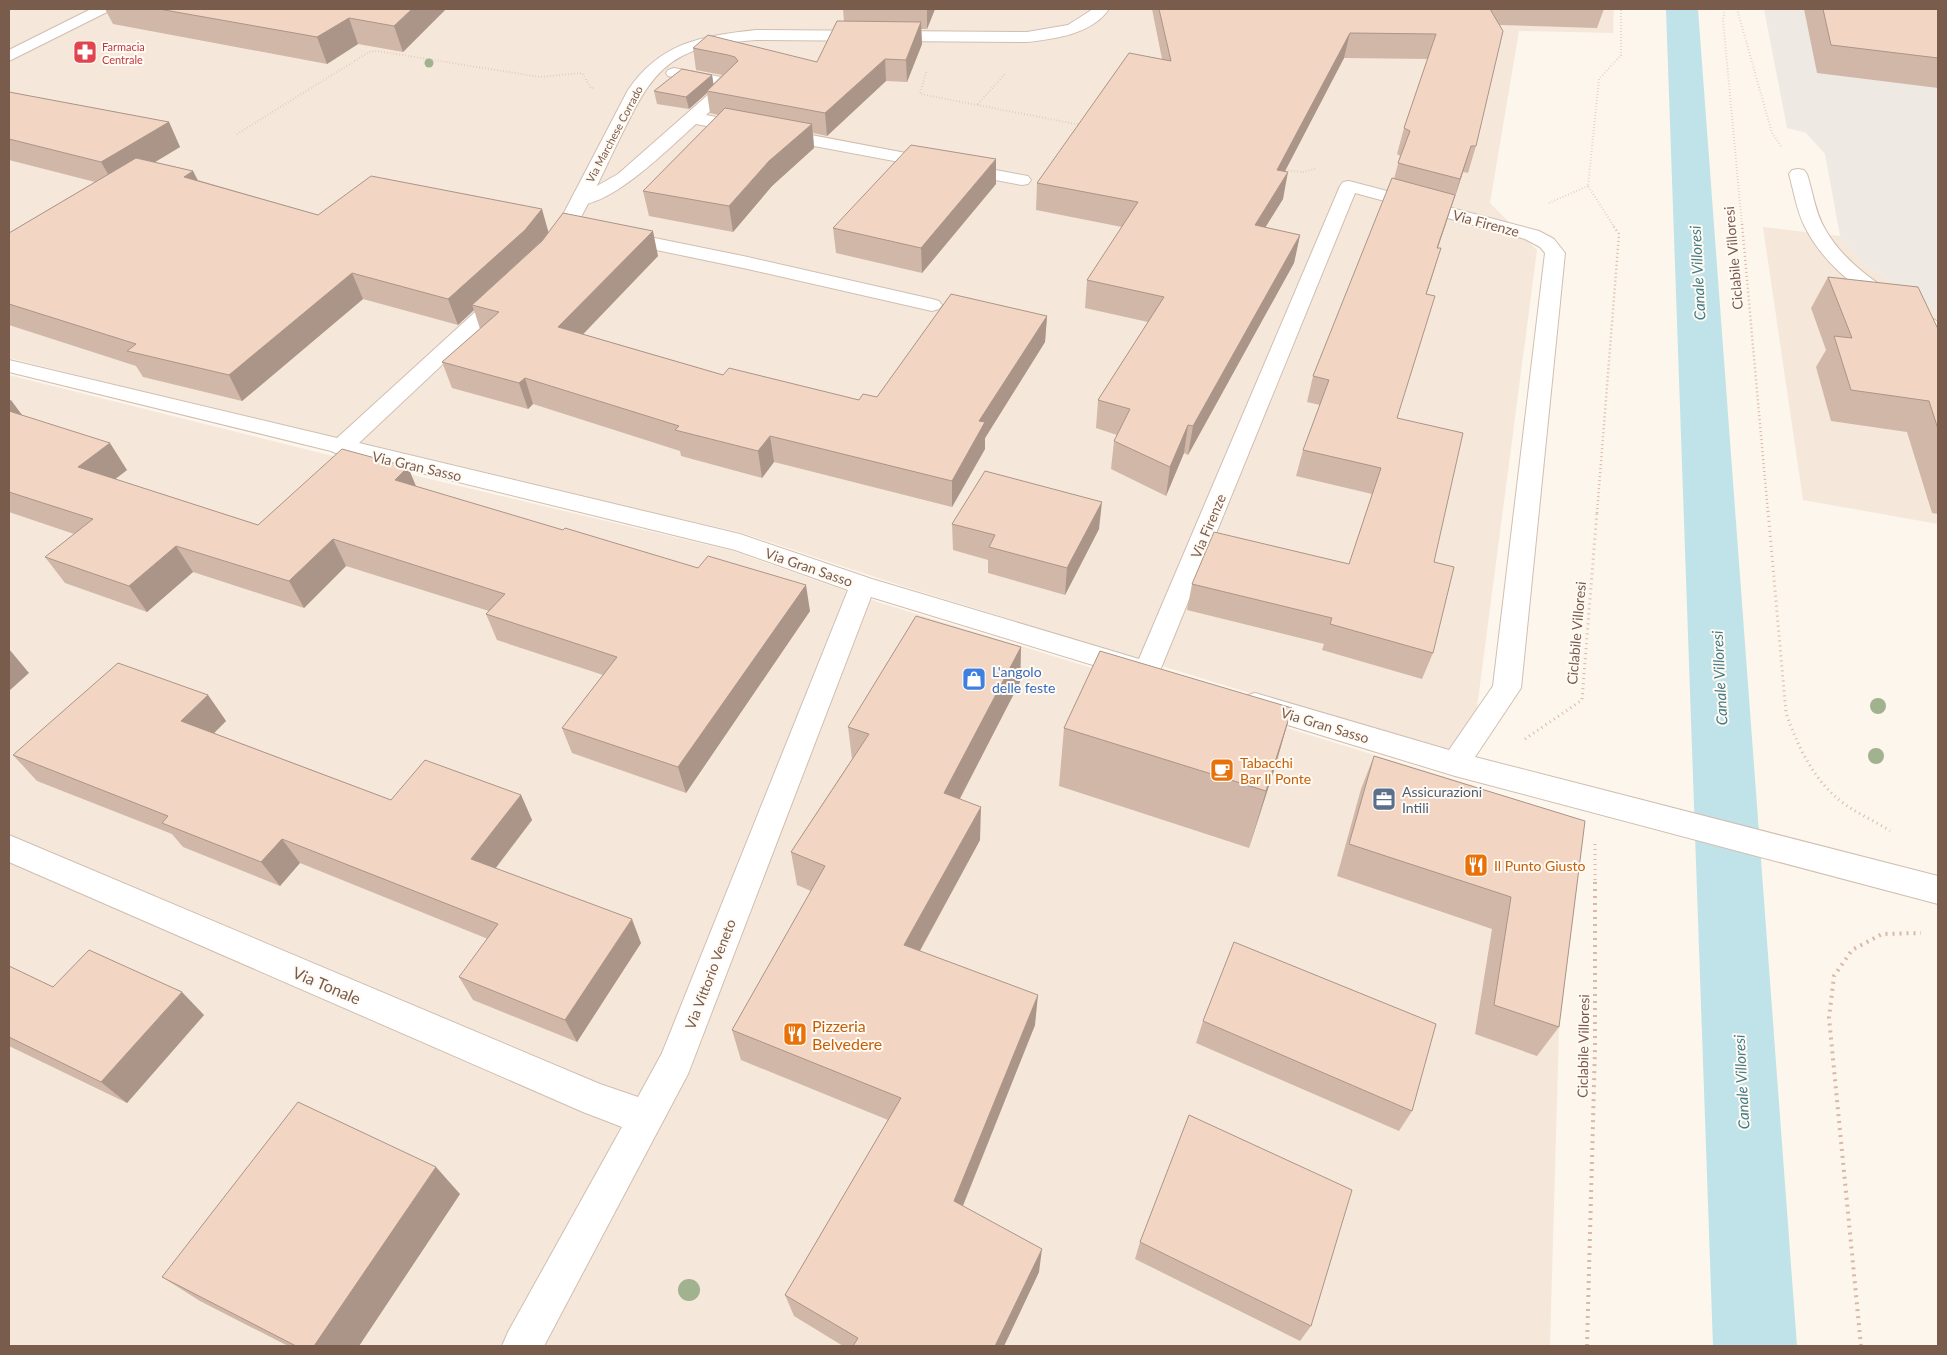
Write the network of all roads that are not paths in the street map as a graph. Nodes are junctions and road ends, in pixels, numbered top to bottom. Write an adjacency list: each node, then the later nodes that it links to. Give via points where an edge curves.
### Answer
1 (102, 9): 3 (street)
2 (1102, 9): 8 (street, Via Marchese Corrado, via 1086,22 1040,36 756,34 690,46 668,56 640,84)
3 (9, 56)
4 (674, 73): 5 (street, via 731,84)
5 (693, 118): 7 (street); 8 (street, via 624,178)
6 (1798, 174): 13 (street, via 1815,229 1832,253 1857,277)
7 (1022, 180)
8 (580, 200): 10 (street, Via Marchese Corrado, via 577,228)
9 (606, 234): 12 (street)
10 (541, 262)
11 (519, 281): 15 (street)
12 (932, 305)
13 (1938, 331)
14 (9, 366): 15 (street, Via Gran Sasso)
15 (340, 448): 16 (street, Via Gran Sasso, via 740,543)
16 (863, 585): 17 (street, Via Gran Sasso); 22 (street, Via Vittorio Veneto, via 676,1062)
17 (1156, 674): 19 (street, Via Firenze, via 1349,186 1532,235 1555,252 1507,688)
18 (1231, 696): 19 (street, Via Gran Sasso)
19 (1455, 764): 21 (street, Via Gran Sasso)
20 (9, 848): 22 (street, Via Tonale, via 596,1100)
21 (1926, 886)
22 (646, 1118): 23 (street, Via Vittorio Veneto)
23 (522, 1346)

